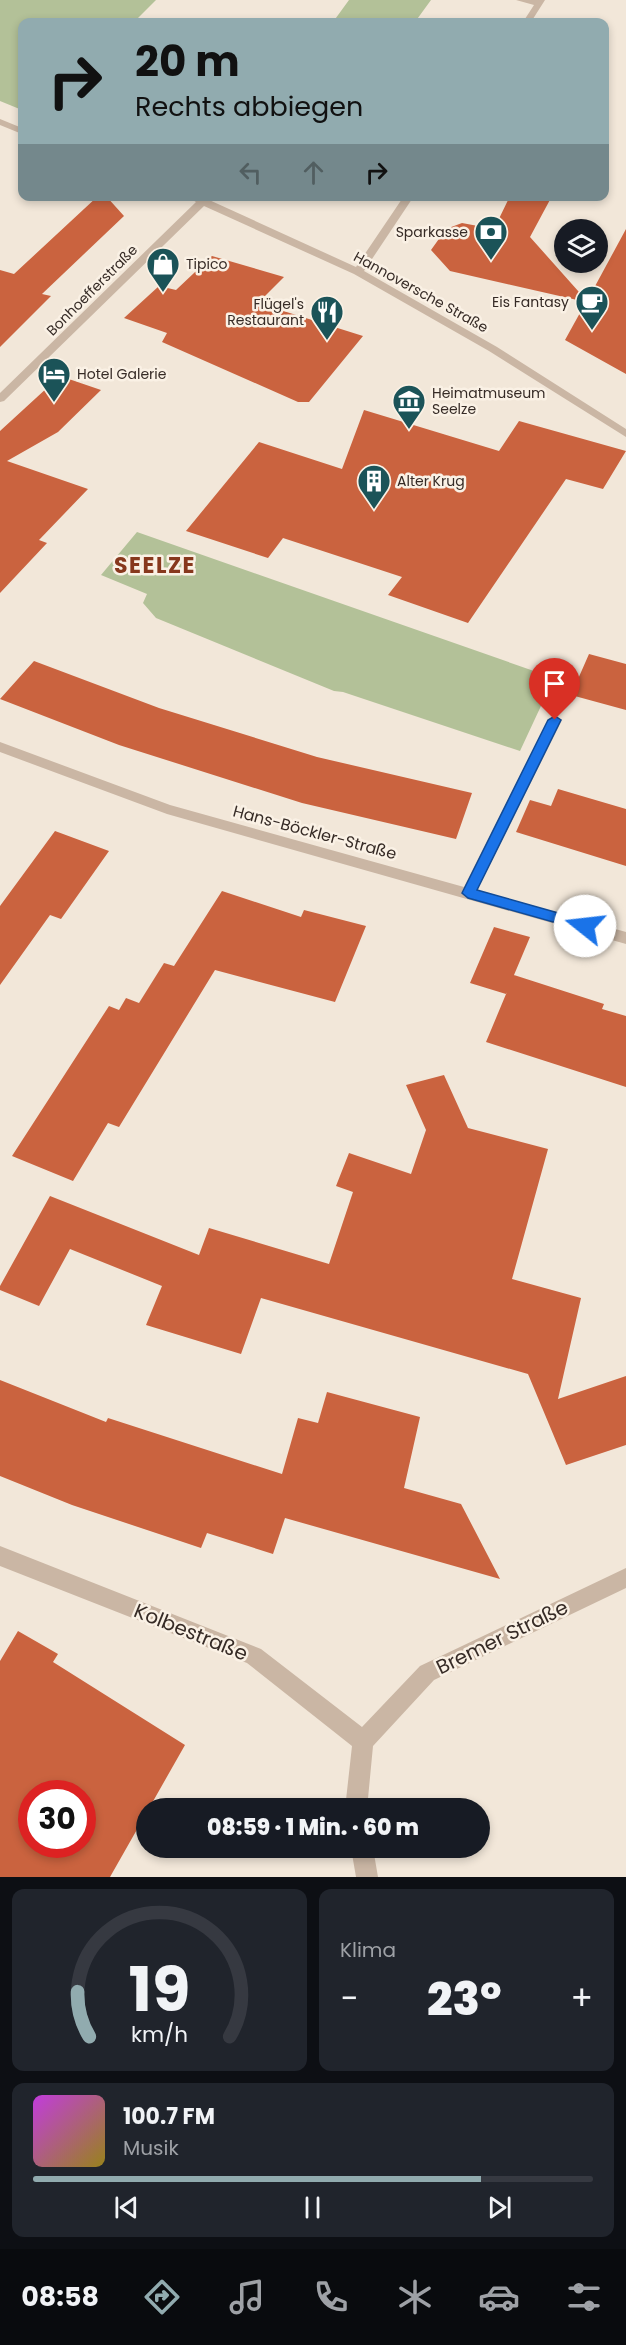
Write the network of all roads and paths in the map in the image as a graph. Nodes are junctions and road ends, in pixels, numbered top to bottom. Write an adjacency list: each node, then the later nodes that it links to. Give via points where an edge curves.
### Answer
1 (520, 0): 2 (street)
2 (541, 1): 3 (street)
3 (530, 18)
4 (0, 122): 5 (street)
5 (18, 129)
6 (203, 201): 8 (street, Hannoversche Straße); 9 (street, Bonhoefferstraße)
7 (406, 201): 8 (street)
8 (358, 272): 10 (street, Hannoversche Straße, via 493,349)
9 (0, 399)
10 (626, 434)
11 (555, 720): 13 (street)
12 (0, 747): 13 (street, Hans-Böckler-Straße, via 167,809)
13 (468, 893): 14 (street, Hans-Böckler-Straße)
14 (626, 938)
15 (0, 1556): 17 (street, Kolbestraße, via 254,1656)
16 (626, 1578): 17 (street, Bremer Straße, via 427,1673)
17 (363, 1742): 18 (street)
18 (357, 1798)
19 (364, 1858): 20 (street)
20 (367, 1877)

